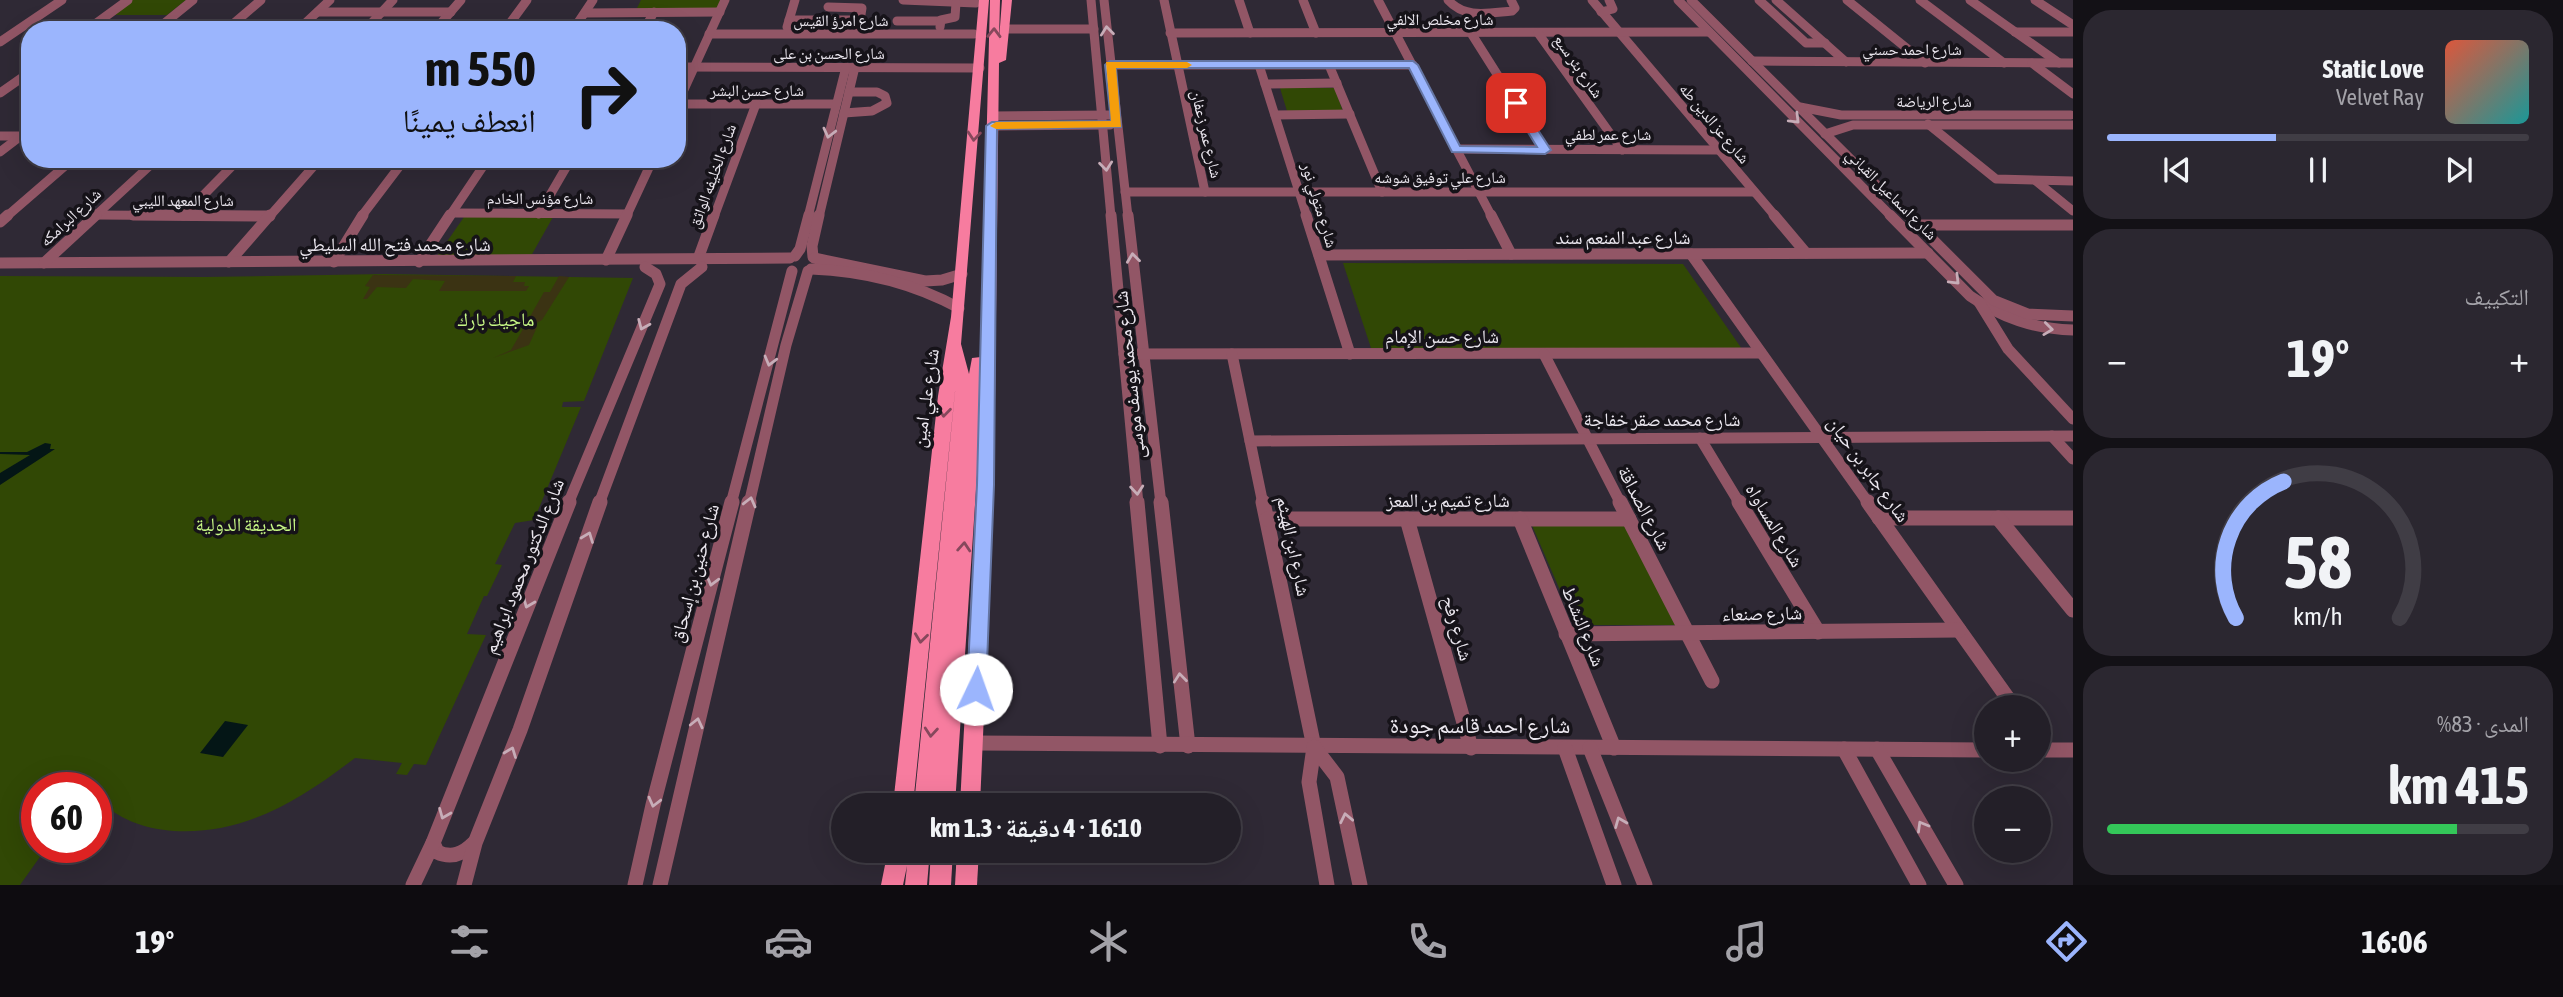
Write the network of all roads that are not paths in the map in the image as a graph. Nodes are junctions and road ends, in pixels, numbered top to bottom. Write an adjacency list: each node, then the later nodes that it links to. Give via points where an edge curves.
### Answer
1 (62, 0): 51 (street)
2 (128, 0): 52 (street)
3 (193, 0): 53 (street)
4 (261, 0): 54 (street)
5 (330, 0): 38 (street)
6 (393, 0): 39 (street)
7 (461, 0): 40 (street)
8 (527, 0): 58 (street)
9 (593, 0): 45 (street)
10 (634, 0): 41 (street)
11 (725, 0): 43 (street)
12 (795, 0): 48 (street)
13 (903, 0): 35 (street)
14 (995, 0): 101 (main road, one-way to 14)
15 (1007, 0): 65 (main road, شارع علي امين)
16 (1091, 0): 66 (street, شارع محمد يوسف موسى)
17 (1104, 0): 93 (street, شارع محمد يوسف موسى, one-way to 17)
18 (1164, 0): 70 (street, شارع عمر زعفان)
19 (1239, 0): 71 (street)
20 (1303, 0): 72 (street)
21 (1378, 0): 73 (street)
22 (1448, 0): 46 (street, via 1458,11)
23 (1511, 0): 46 (street, via 1513,11)
24 (1592, 0): 44 (street, شارع عز الدين طه)
25 (1609, 0): 44 (street, via 1613,9)
26 (1678, 0): 67 (street, شارع اسماعيل القباني)
27 (1691, 0): 86 (street, شارع اسماعيل القباني)
28 (1759, 0): 85 (street, via 1805,43)
29 (1776, 0): 85 (street)
30 (1847, 0): 88 (street)
31 (1920, 0): 89 (street)
32 (1970, 0): 68 (street)
33 (2035, 0): 63 (street)
34 (979, 1): 36 (street); 83 (main road, شارع علي امين); 101 (main road)
35 (925, 2): 36 (street); 61 (street)
36 (956, 2): 62 (street, via 955,17)
37 (829, 4): 49 (street); 50 (street, via 862,8)
38 (318, 12): 39 (street); 55 (street)
39 (382, 12): 40 (street); 56 (street)
40 (451, 12): 57 (street)
41 (626, 12): 42 (street); 45 (street)
42 (654, 12): 43 (street); 60 (street)
43 (720, 12): 78 (street)
44 (1601, 12): 77 (street, شارع عز الدين طه)
45 (585, 13): 59 (street)
46 (1487, 14): 75 (street)
47 (897, 18): 61 (street); 81 (street)
48 (789, 20): 49 (street); 79 (street)
49 (825, 20): 50 (street)
50 (861, 20): 80 (street)
51 (31, 21)
52 (99, 21)
53 (167, 21)
54 (236, 21)
55 (308, 21)
56 (374, 21)
57 (443, 21)
58 (512, 21)
59 (579, 21)
60 (649, 21)
61 (921, 21): 62 (street)
62 (941, 21): 82 (street)
63 (2073, 25)
64 (21, 28): 84 (street)
65 (1006, 29): 66 (street); 101 (main road, شارع علي امين, via 1003,55)
66 (1094, 29): 119 (street, شارع محمد يوسف موسى)
67 (1709, 32): 77 (street, شارع مخلص الالفي); 149 (street, شارع اسماعيل القباني, one-way to 149)
68 (2015, 32): 69 (street); 91 (street)
69 (2073, 32)
70 (1170, 33): 71 (street, شارع مخلص الالفي); 94 (street, شارع عمر زعفان)
71 (1250, 33): 72 (street, شارع مخلص الالفي)
72 (1316, 33): 73 (street, شارع مخلص الالفي)
73 (1397, 33): 74 (street, شارع مخلص الالفي); 97 (street)
74 (1471, 33): 75 (street, شارع مخلص الالفي); 129 (street)
75 (1500, 33): 76 (street, شارع مخلص الالفي)
76 (1538, 33): 77 (street, شارع مخلص الالفي); 130 (street, شارع بئر سبع)
77 (1620, 33): 131 (street, شارع عز الدين طه)
78 (709, 34): 79 (street, شارع امرؤ القيس); 99 (street)
79 (785, 34): 80 (street, شارع امرؤ القيس)
80 (858, 34): 81 (street, شارع امرؤ القيس)
81 (894, 34): 82 (street, شارع امرؤ القيس)
82 (939, 34): 83 (street, شارع امرؤ القيس)
83 (974, 34): 101 (main road, شارع علي امين, via 971,56)
84 (0, 42)
85 (1825, 43): 87 (street)
86 (1752, 61): 87 (street, شارع احمد حسني); 113 (street, شارع اسماعيل القباني)
87 (1846, 62): 88 (street, شارع احمد حسني)
88 (1925, 63): 89 (street, شارع احمد حسني)
89 (2004, 63): 90 (street, شارع احمد حسني)
90 (2032, 63): 91 (street, شارع احمد حسني); 109 (street)
91 (2060, 63): 92 (street, شارع احمد حسني)
92 (2073, 63)
93 (1110, 65): 94 (street); 120 (street, شارع محمد يوسف موسى)
94 (1177, 65): 95 (street); 144 (street, شارع عمر زعفان)
95 (1259, 65): 96 (street); 105 (street, شارع متولي نور)
96 (1329, 65): 97 (street); 104 (street)
97 (1413, 65): 128 (street)
98 (686, 67): 99 (street, شارع الحسن بن على)
99 (695, 67): 100 (street, شارع الحسن بن على); 106 (street)
100 (851, 67): 101 (street, شارع الحسن بن على); 102 (street, شارع حنين بن إسحاق)
101 (987, 67): 121 (main road, شارع علي امين); 177 (main road, شارع علي امين, one-way to 177)
102 (848, 77): 107 (street, شارع حنين بن إسحاق); 112 (street, شارع حنين بن إسحاق)
103 (21, 78): 108 (street)
104 (1337, 83): 105 (street); 115 (street)
105 (1265, 84): 116 (street, شارع متولي نور)
106 (686, 87)
107 (849, 92): 114 (street, شارع حنين بن إسحاق); 114 (street, via 877,92 887,103 869,112)
108 (0, 93)
109 (2073, 93)
110 (686, 104): 111 (street, شارع حسن البشر)
111 (756, 104): 112 (street, شارع حسن البشر); 171 (street, شارع الخليفه الواثق)
112 (836, 104): 172 (street, شارع حنين بن إسحاق, one-way to 172, via 800,249)
113 (1797, 106): 117 (street, شارع الرياضة); 124 (street, شارع اسماعيل القباني)
114 (844, 113): 173 (street, شارع حنين بن إسحاق, via 811,248)
115 (1350, 114): 116 (street); 146 (street)
116 (1275, 115): 145 (street, شارع متولي نور)
117 (1841, 115): 118 (street, شارع الرياضة); 123 (street, via 1837,117 1840,121)
118 (2073, 119): 122 (street, شارع الرياضة)
119 (1101, 120): 120 (street); 121 (street); 193 (street, شارع محمد يوسف موسى, one-way to 193)
120 (1116, 120): 143 (street, شارع محمد يوسف موسى)
121 (992, 121): 185 (main road, شارع علي امين)
122 (1928, 124): 123 (street, شارع الرياضة); 141 (street, via 1992,178)
123 (1853, 125): 124 (street, شارع الرياضة)
124 (1825, 134): 150 (street, شارع اسماعيل القباني)
125 (0, 136): 126 (street)
126 (21, 136)
127 (21, 139): 132 (street)
128 (1456, 149): 129 (street, شارع عمر لطفي); 148 (street)
129 (1545, 150): 130 (street, شارع عمر لطفي)
130 (1622, 150): 131 (street, شارع عمر لطفي)
131 (1718, 150): 147 (street, شارع عز الدين طه)
132 (0, 152)
133 (63, 168): 158 (street)
134 (147, 168): 155 (street, شارع البرامكه)
135 (230, 168): 156 (street)
136 (312, 168): 157 (street)
137 (398, 168): 169 (street)
138 (482, 168): 152 (street)
139 (566, 168): 153 (street)
140 (649, 168): 154 (street)
141 (2036, 181): 142 (street); 151 (street)
142 (2073, 181)
143 (1125, 192): 144 (street, شارع علي توفيق شوشه); 189 (street, شارع محمد يوسف موسى, one-way to 143)
144 (1205, 192): 145 (street, شارع علي توفيق شوشه)
145 (1300, 192): 146 (street, شارع علي توفيق شوشه); 165 (street, شارع متولي نور)
146 (1382, 192): 148 (street, شارع علي توفيق شوشه)
147 (1754, 192): 148 (street, شارع علي توفيق شوشه); 161 (street, شارع عز الدين طه)
148 (1479, 193): 163 (street)
149 (1884, 209): 150 (street); 162 (street, شارع اسماعيل القباني)
150 (1901, 209): 159 (street, شارع اسماعيل القباني)
151 (2073, 211)
152 (453, 214): 153 (street, شارع مؤنس الخادم); 170 (street)
153 (539, 214): 154 (street, شارع مؤنس الخادم)
154 (628, 214): 166 (street)
155 (95, 215): 156 (street, شارع المعهد الليبي); 174 (street, شارع البرامكه)
156 (183, 216): 157 (street, شارع المعهد الليبي)
157 (270, 216): 168 (street)
158 (0, 222)
159 (1916, 225): 160 (street); 182 (street, شارع اسماعيل القباني)
160 (2073, 225)
161 (1806, 253): 162 (street, شارع عبد المنعم سند); 164 (street, شارع عبد المنعم سند)
162 (1928, 253): 182 (street, شارع اسماعيل القباني, one-way to 182)
163 (1511, 254): 164 (street, شارع عبد المنعم سند); 165 (street, شارع عبد المنعم سند)
164 (1691, 254): 188 (street, شارع جابر بن حيان)
165 (1319, 255): 191 (street, شارع متولي نور)
166 (606, 261): 170 (street, شارع محمد فتح الله السليطي); 171 (street, شارع محمد فتح الله السليطي)
167 (0, 262): 174 (street, شارع محمد فتح الله السليطي)
168 (229, 262): 169 (street, شارع محمد فتح الله السليطي); 174 (street, شارع محمد فتح الله السليطي)
169 (334, 262): 170 (street, شارع محمد فتح الله السليطي)
170 (419, 262)
171 (700, 263): 172 (street, شارع محمد فتح الله السليطي); 175 (street, شارع محمد فتح الله السليطي); 180 (street)
172 (791, 264): 173 (street); 173 (street); 242 (street, شارع حنين بن إسحاق, one-way to 242)
173 (812, 264): 178 (street); 181 (street); 243 (street, شارع حنين بن إسحاق, one-way to 173, via 786,345)
174 (40, 266): 175 (street, شارع محمد فتح الله السليطي); 176 (street, شارع محمد فتح الله السليطي)
175 (645, 267): 179 (street, via 656,274)
176 (0, 270)
177 (962, 274): 178 (street); 183 (main road, شارع علي امين)
178 (930, 281): 181 (street, via 934,286)
179 (660, 284): 180 (street); 234 (street, شارع الدكتور محمود ابراهيم, one-way to 234)
180 (681, 284): 235 (street, one-way to 180)
181 (927, 293): 183 (street)
182 (1982, 298): 184 (street, via 2028,314); 186 (street, one-way to 186, via 2021,323); 194 (street, شارع اسماعيل القباني, via 1989,321 2006,344)
183 (959, 308): 187 (main road, شارع علي امين)
184 (2073, 316)
185 (988, 318): 214 (main road, one-way to 185, via 977,358); 217 (main road, شارع علي امين)
186 (2073, 330)
187 (955, 344): 214 (main road, via 963,382); 230 (main road, شارع علي امين, one-way to 230)
188 (1761, 353): 192 (street, شارع حسن الإمام); 195 (street, شارع جابر بن حيان)
189 (1144, 354): 190 (street, شارع حسن الإمام); 193 (street, شارع حسن الإمام); 219 (street, شارع محمد يوسف موسى, one-way to 189)
190 (1232, 354): 191 (street, شارع حسن الإمام); 200 (street, شارع ابن الهيثم)
191 (1350, 354): 192 (street, شارع حسن الإمام)
192 (1544, 354): 198 (street, شارع الصداقة)
193 (1124, 355): 218 (street, شارع محمد يوسف موسى, one-way to 218)
194 (2073, 419)
195 (1820, 436): 196 (street, شارع محمد صقر خفاجة); 199 (street, شارع محمد صقر خفاجة); 202 (street, شارع جابر بن حيان)
196 (2052, 436): 197 (street, شارع محمد صقر خفاجة); 201 (street)
197 (2073, 436)
198 (1587, 438): 199 (street, شارع محمد صقر خفاجة); 200 (street, شارع محمد صقر خفاجة); 208 (street, شارع الصداقة)
199 (1700, 438): 211 (street, شارع المساواه)
200 (1250, 441): 205 (street, شارع ابن الهيثم)
201 (2073, 459)
202 (1879, 518): 203 (street); 210 (street, شارع جابر بن حيان)
203 (1998, 518): 204 (street); 209 (street)
204 (2073, 518)
205 (1266, 519): 206 (street, شارع تميم بن المعز); 220 (street, شارع ابن الهيثم)
206 (1407, 519): 207 (street, شارع تميم بن المعز); 221 (street, شارع رفح)
207 (1520, 519): 208 (street, شارع تميم بن المعز); 212 (street, شارع النشاط)
208 (1629, 519): 213 (street, شارع الصداقة)
209 (2073, 610)
210 (1959, 630): 211 (street, شارع صنعاء); 216 (street, شارع جابر بن حيان)
211 (1818, 632): 213 (street, شارع صنعاء)
212 (1566, 634): 213 (street, شارع صنعاء); 224 (street, شارع النشاط)
213 (1688, 634): 215 (street, شارع الصداقة)
214 (948, 639): 231 (main road, one-way to 231); 232 (main road)
215 (1712, 681)
216 (2005, 695)
217 (974, 743): 218 (street, شارع احمد قاسم جودة); 233 (main road, شارع علي امين)
218 (1160, 746): 219 (street, شارع احمد قاسم جودة)
219 (1188, 746): 220 (street, شارع احمد قاسم جودة)
220 (1314, 747): 221 (street, شارع احمد قاسم جودة); 248 (street, شارع ابن الهيثم, via 1309,782); 249 (street, شارع ابن الهيثم, one-way to 220, via 1337,777)
221 (1471, 748): 222 (street, شارع احمد قاسم جودة)
222 (1565, 748): 223 (street, شارع احمد قاسم جودة); 250 (street)
223 (1590, 748): 224 (street, شارع احمد قاسم جودة); 251 (street, one-way to 223)
224 (1614, 748): 226 (street, شارع احمد قاسم جودة)
225 (2051, 748): 229 (street)
226 (1844, 749): 227 (street, شارع احمد قاسم جودة); 252 (street)
227 (1877, 749): 228 (street, شارع احمد قاسم جودة); 253 (street, one-way to 227)
228 (1974, 750)
229 (2073, 750)
230 (904, 793)
231 (926, 793)
232 (945, 793)
233 (972, 793)
234 (433, 843): 235 (street, via 437,852 446,856); 240 (street, شارع الدكتور محمود ابراهيم)
235 (475, 843): 241 (street)
236 (896, 863): 244 (main road)
237 (918, 863): 245 (main road)
238 (941, 863): 246 (main road)
239 (967, 863): 247 (main road)
240 (413, 885)
241 (464, 885)
242 (635, 885)
243 (660, 885)
244 (892, 885)
245 (916, 885)
246 (940, 885)
247 (966, 885)
248 (1327, 885)
249 (1360, 885)
250 (1614, 885)
251 (1645, 885)
252 (1919, 885)
253 (1956, 885)

